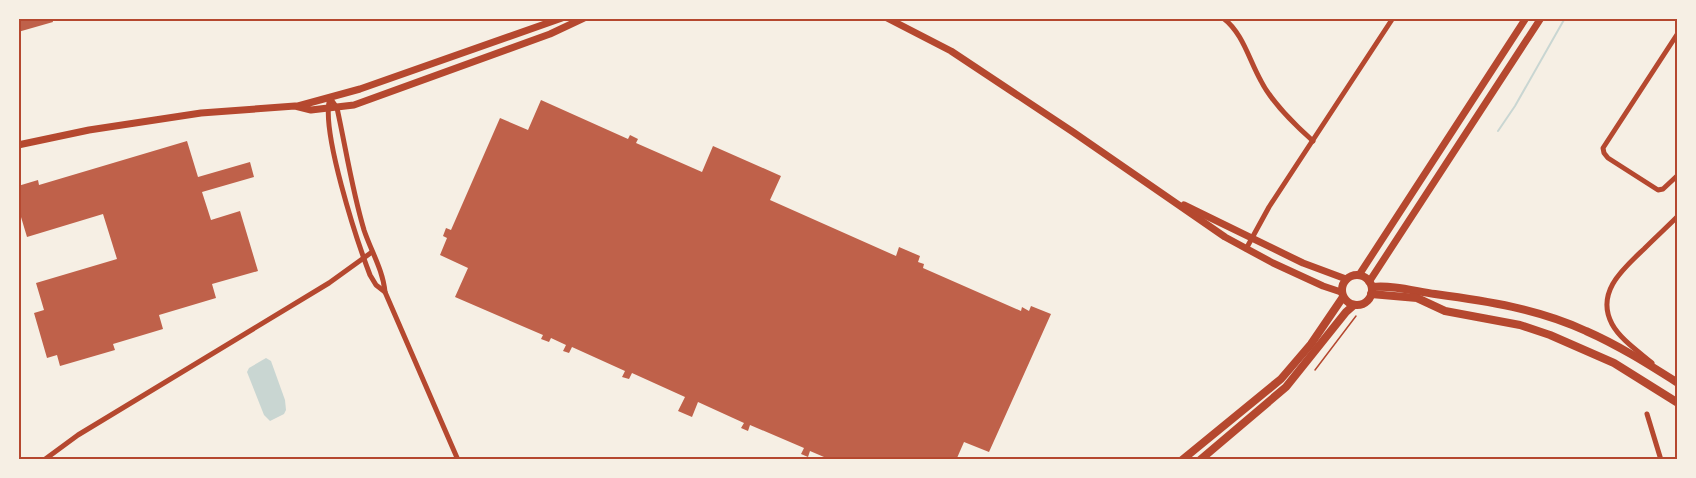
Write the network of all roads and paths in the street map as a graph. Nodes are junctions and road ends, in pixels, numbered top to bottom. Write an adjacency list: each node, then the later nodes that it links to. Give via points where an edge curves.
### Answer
1 (562, 18): 9 (main road)
2 (584, 18): 12 (main road, via 438,75)
3 (887, 18): 16 (main road, via 951,51)
4 (1223, 18): 13 (street, via 1235,30 1262,84)
5 (1393, 18): 13 (street)
6 (1526, 18): 22 (main road)
7 (1541, 18): 24 (main road)
8 (1678, 33): 15 (street, via 1603,148 1608,158 1658,190)
9 (330, 98): 10 (main road); 11 (street); 12 (street)
10 (298, 106): 11 (main road, via 311,110); 14 (main road, via 189,114)
11 (327, 108): 12 (main road); 21 (street, via 337,166)
12 (337, 108): 20 (street, via 353,190)
13 (1313, 141): 18 (street)
14 (18, 145)
15 (1678, 175)
16 (1174, 200): 18 (main road); 19 (main road)
17 (1678, 216): 29 (street, via 1622,269 1608,299 1611,323)
18 (1251, 238): 19 (street); 23 (main road)
19 (1246, 249): 26 (main road)
20 (372, 252): 21 (street); 25 (street)
21 (364, 258): 25 (street, via 376,285); 33 (street)
22 (1359, 275): 23 (main road); 24 (main road)
23 (1346, 279): 26 (main road)
24 (1371, 288): 27 (main road, via 1365,303); 29 (main road, via 1386,286 1538,313 1585,330); 31 (main road, via 1417,298 1445,311 1520,325 1550,335 1614,363)
25 (385, 292): 34 (street)
26 (1342, 295): 27 (main road); 35 (main road, via 1311,344 1281,379)
27 (1355, 310): 28 (path); 36 (main road, via 1346,312 1286,387)
28 (1315, 370)
29 (1664, 374): 30 (main road)
30 (1678, 383)
31 (1678, 404)
32 (1647, 414): 37 (street)
33 (44, 460)
34 (458, 460)
35 (1182, 460)
36 (1200, 460)
37 (1661, 460)

